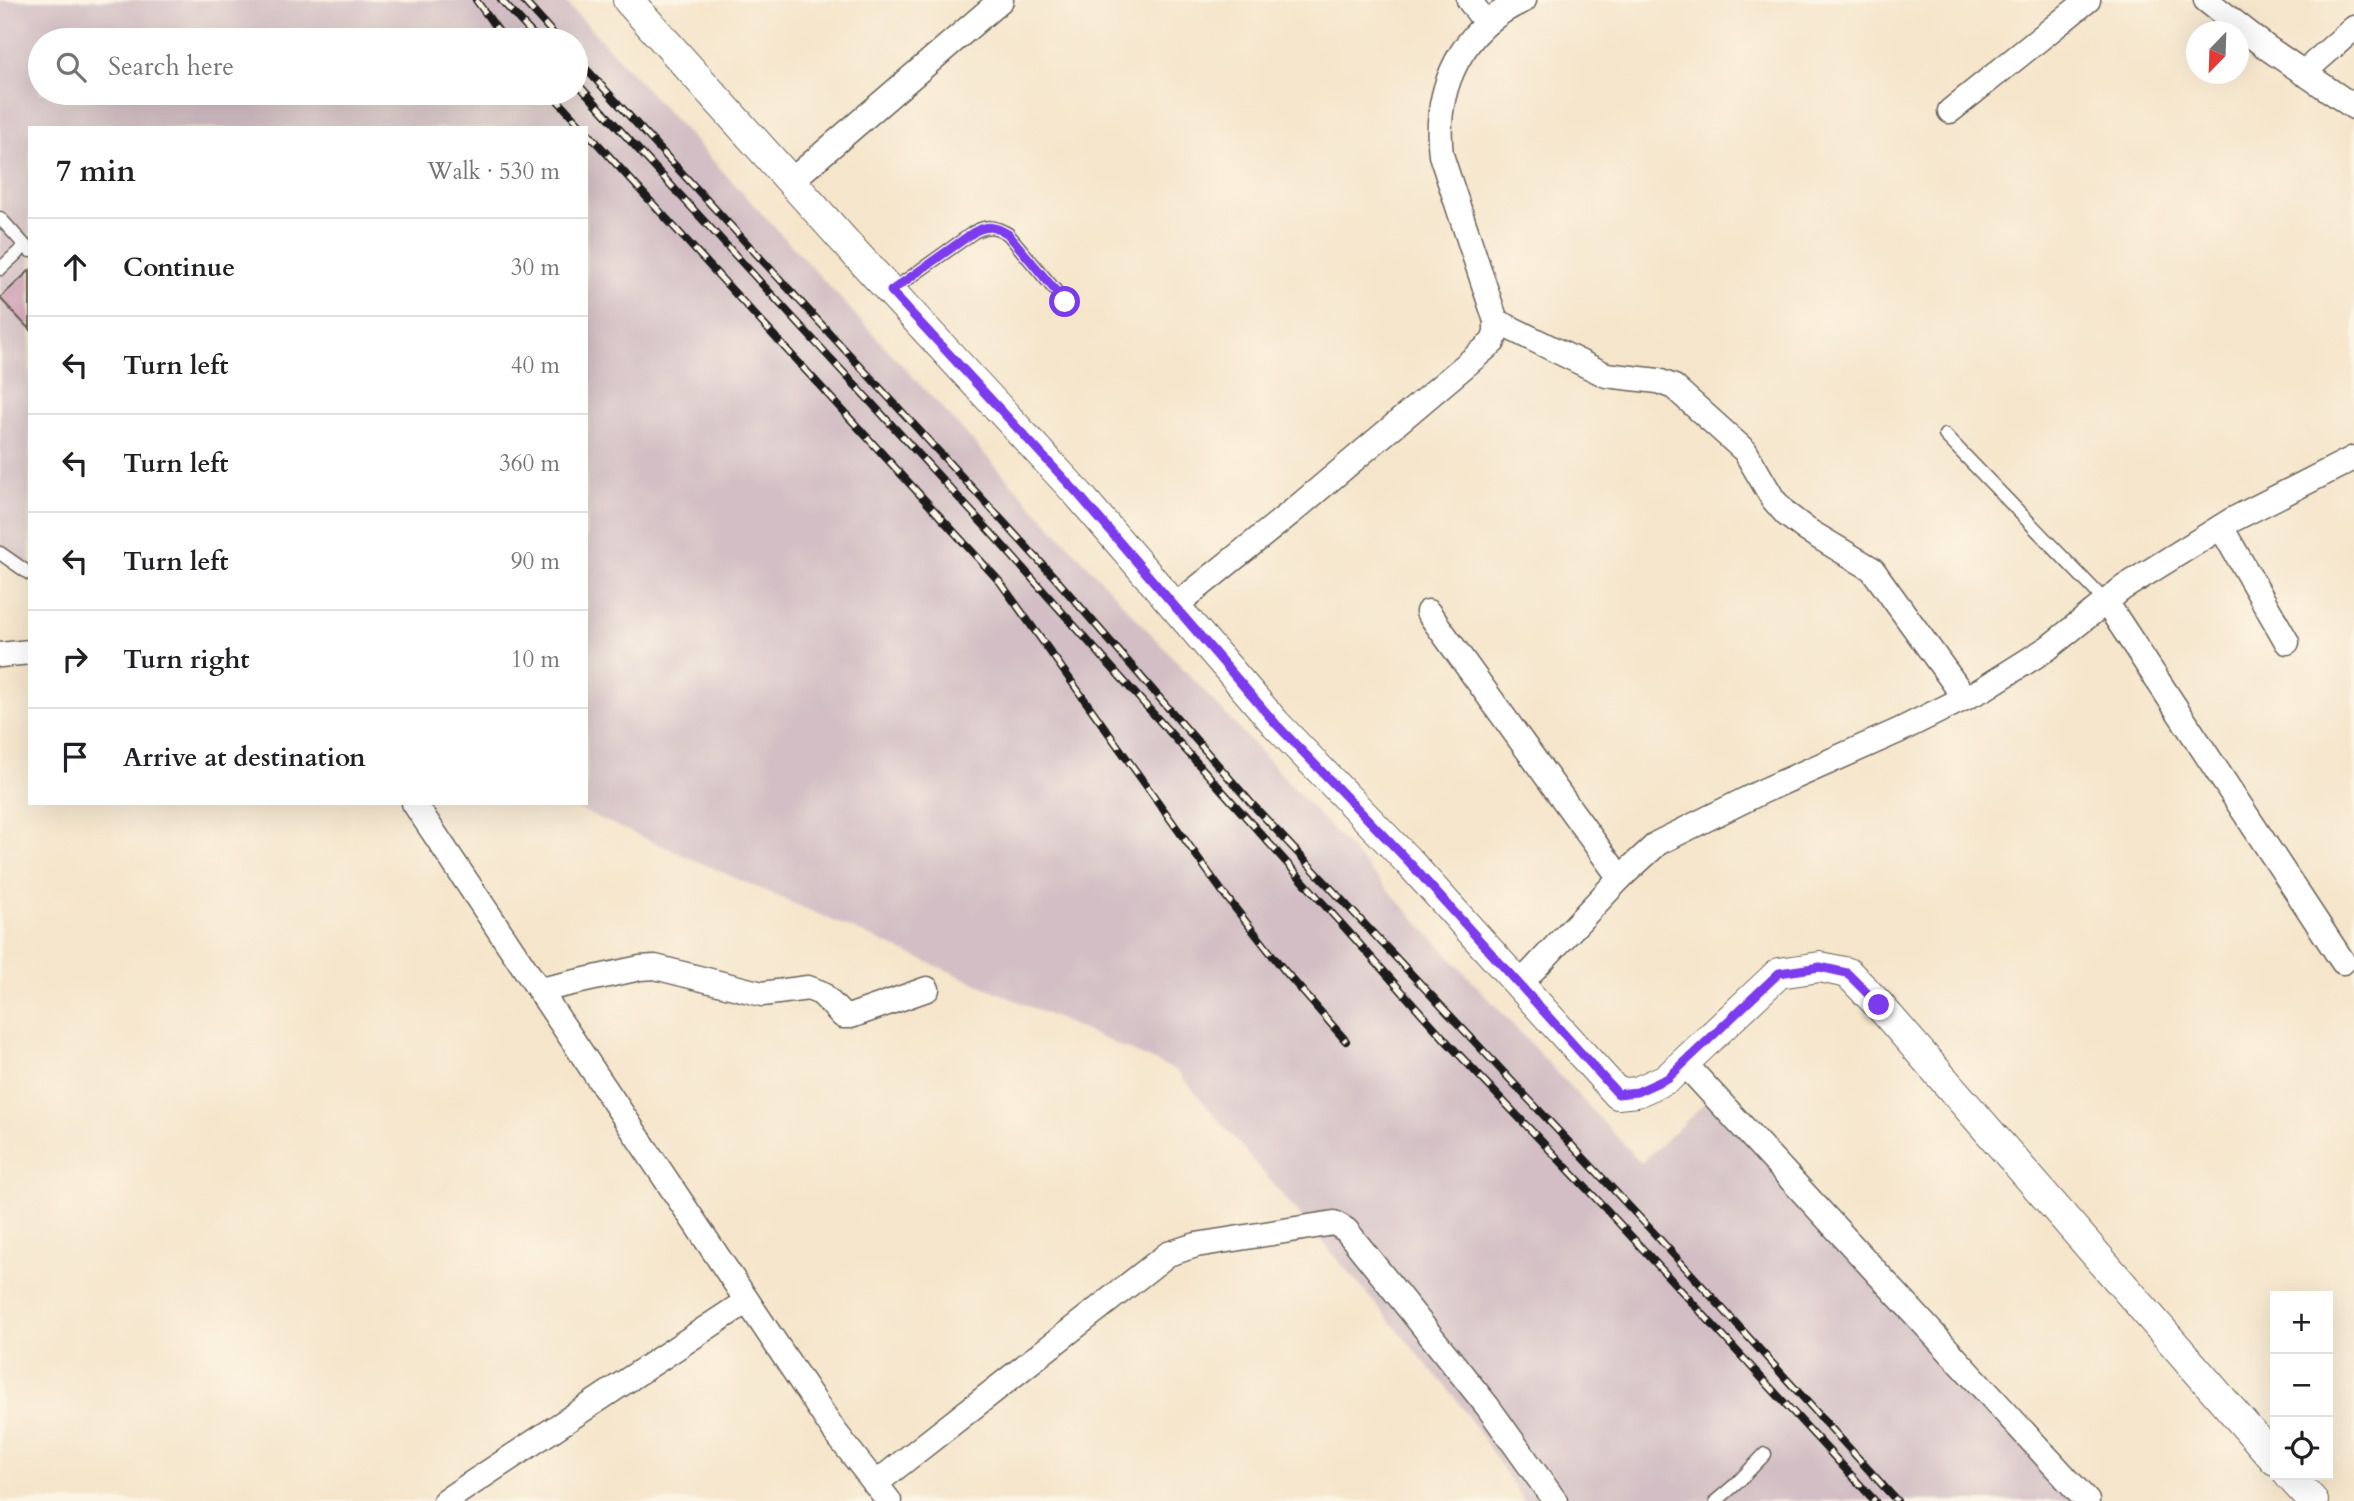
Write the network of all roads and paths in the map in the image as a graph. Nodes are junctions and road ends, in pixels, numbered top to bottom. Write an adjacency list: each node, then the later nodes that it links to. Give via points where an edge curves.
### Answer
1 (628, 0): 12 (street)
2 (1001, 0): 12 (street)
3 (1469, 0): 7 (street)
4 (1524, 0): 7 (street)
5 (2088, 0): 11 (street)
6 (2206, 0): 9 (street)
7 (1486, 23): 18 (street, via 1454,65 1447,83 1440,142)
8 (2354, 28): 9 (street)
9 (2303, 72): 10 (street)
10 (2354, 107)
11 (1950, 111)
12 (792, 181): 16 (street)
13 (0, 218): 14 (lane)
14 (27, 248): 15 (lane)
15 (0, 269)
16 (891, 291): 17 (lane, via 974,232 996,227 1008,234); 25 (street)
17 (1065, 302)
18 (1496, 321): 25 (street, via 1493,342 1485,351); 30 (street, via 1606,375 1674,387 1739,444 1786,514 1872,569)
19 (1945, 435): 24 (lane)
20 (2354, 458): 21 (street)
21 (2221, 527): 24 (street); 27 (street)
22 (0, 553): 23 (lane)
23 (28, 573)
24 (2106, 602): 30 (street, via 2048,648); 33 (street)
25 (1175, 606): 34 (street, via 1276,724)
26 (1428, 612): 32 (street)
27 (2287, 642)
28 (28, 652): 29 (street)
29 (0, 655)
30 (1965, 698): 32 (street, via 1658,843)
31 (415, 805): 36 (street)
32 (1619, 878): 34 (street)
33 (2343, 961)
34 (1519, 985): 37 (street, via 1618,1094 1637,1092 1668,1078)
35 (927, 989): 36 (street, via 851,1016 843,1016 821,993 808,988 762,994 655,967)
36 (540, 990): 38 (street)
37 (1684, 1063): 40 (street, via 1779,973 1820,967 1847,973); 46 (street)
38 (747, 1301): 42 (street); 43 (street)
39 (1765, 1454): 45 (lane)
40 (2270, 1454)
41 (2294, 1480): 47 (street)
42 (881, 1495): 44 (street, via 1168,1254 1196,1245 1334,1223 1346,1230 1488,1408)
43 (445, 1501)
44 (1555, 1501)
45 (1716, 1501)
46 (2087, 1501)
47 (2313, 1501)

